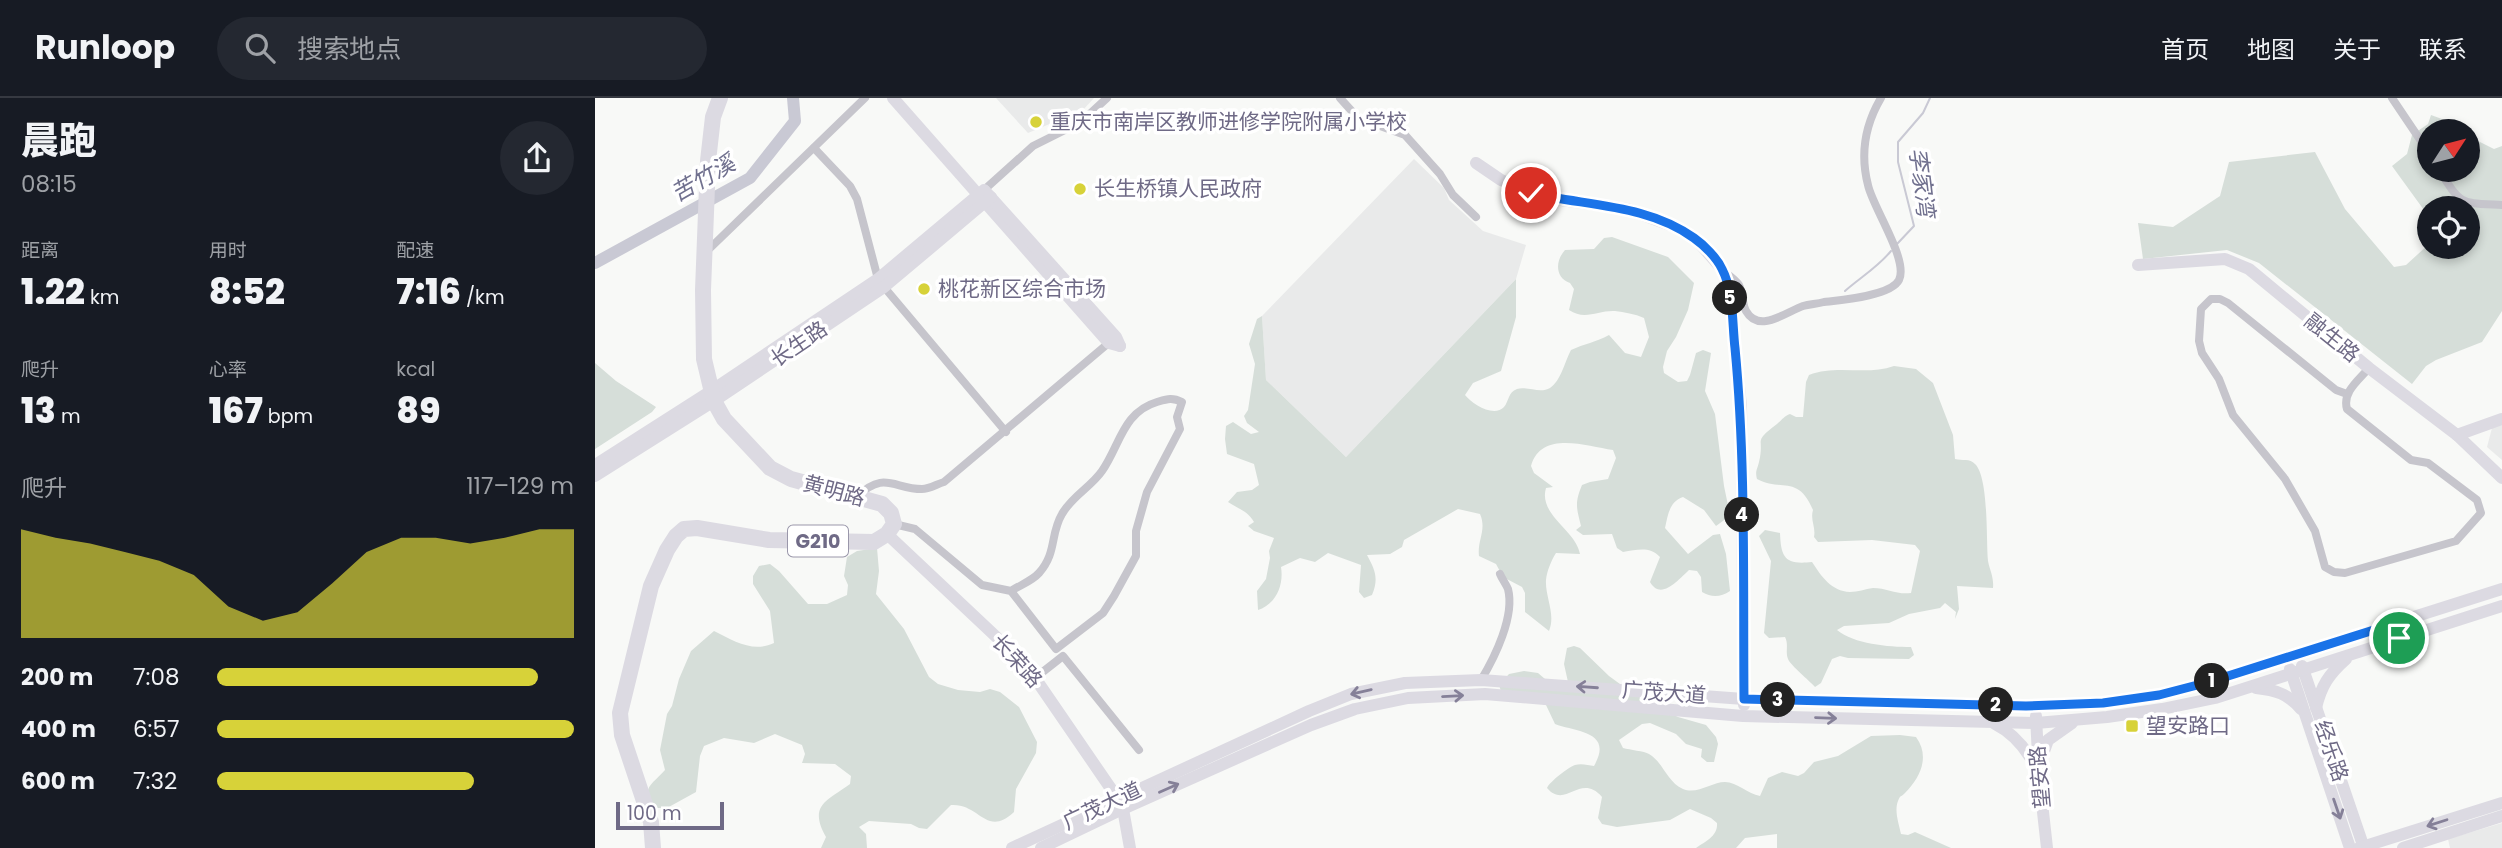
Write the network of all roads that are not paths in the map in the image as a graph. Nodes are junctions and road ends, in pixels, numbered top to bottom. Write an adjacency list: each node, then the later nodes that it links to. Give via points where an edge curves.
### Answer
1 (720, 98): 16 (highway, 黄明路 / G210, via 708,161)
2 (865, 98): 10 (street)
3 (893, 98): 13 (main road)
4 (904, 98): 13 (main road)
5 (1107, 98): 13 (street, via 1081,122 1033,146)
6 (1340, 98): 15 (street, via 1357,118 1405,135)
7 (1881, 98): 18 (street, via 1869,119 1864,156 1868,187 1890,232 1901,270 1899,281 1877,293 1804,306 1767,322 1746,312 1739,285)
8 (2392, 98): 9 (street)
9 (2417, 135)
10 (814, 148): 16 (street); 19 (street, via 857,199)
11 (1476, 163): 18 (main road, via 1531,193 1627,209 1673,226 1695,238)
12 (2446, 182): 14 (street, via 2464,203)
13 (984, 196): 19 (main road, 长生路); 20 (main road)
14 (2502, 205)
15 (1476, 217)
16 (705, 249): 23 (highway, 黄明路 / G210, via 704,359)
17 (2138, 265): 21 (main road, 融生路, via 2225,259 2249,269)
18 (1723, 270): 44 (main road, via 1741,406)
19 (881, 283): 23 (main road, 长生路); 25 (street)
20 (1112, 340): 25 (street)
21 (2369, 368): 22 (street); 26 (main road, 融生路)
22 (2347, 394): 22 (street, via 2347,409 2357,419 2411,460 2428,463 2477,500 2481,513 2456,541 2344,573 2325,567 2315,531 2285,479 2233,415 2219,379 2201,353 2199,317 2205,303 2211,299 2228,303 2336,390)
23 (713, 396): 27 (main road, 长生路); 28 (main road, 长生路); 30 (highway, 黄明路 / G210, via 724,419 770,468)
24 (2502, 419): 26 (main road)
25 (1006, 432): 30 (street, via 944,482 923,489 889,481 867,487)
26 (2457, 435): 29 (main road, 融生路)
27 (595, 465)
28 (595, 476)
29 (2502, 478)
30 (857, 497): 31 (highway, 黄明路 / G210, via 882,504 891,513)
31 (888, 532): 34 (street, via 915,529 982,585); 41 (main road, 长荣路); 55 (main road, 长荣路, via 1029,683); 57 (highway, 黄明路 / G210, via 874,542 769,540 697,528 684,529 676,536 650,586 620,713 622,735 651,822)
32 (1500, 574): 42 (street, via 1508,589 1509,610 1496,654)
33 (2502, 589): 36 (main road, 广茂大道)
34 (1011, 591): 34 (street, via 1056,649 1103,613 1136,556 1136,531 1147,492 1180,429 1177,418 1182,402 1168,398 1144,406 1125,425 1101,472 1060,517 1052,554 1038,575)
35 (2502, 606): 37 (main road, 广茂大道)
36 (2399, 622): 37 (main road, via 2393,631 2396,637); 39 (main road, 广茂大道)
37 (2405, 638): 38 (main road, 广茂大道)
38 (2349, 656): 40 (main road, 广茂大道); 46 (main road, via 2330,673)
39 (2292, 657): 40 (main road, 经乐路); 45 (main road, 广茂大道, via 2159,695)
40 (2298, 673): 43 (main road, 广茂大道); 46 (main road, 经乐路)
41 (1035, 678): 51 (street, via 1063,656); 55 (main road, 长荣路)
42 (1481, 680): 44 (main road, 广茂大道, one-way to 42); 55 (main road, 广茂大道, one-way to 55, via 1405,683 1351,694)
43 (2252, 687): 46 (main road, via 2275,690); 48 (main road, 广茂大道, via 2162,709)
44 (1744, 699): 45 (main road, 广茂大道); 47 (main road)
45 (2031, 706): 50 (main road, 望安路)
46 (2310, 710): 64 (main road, 经乐路)
47 (1743, 716): 49 (main road, 广茂大道, one-way to 49); 55 (main road, 广茂大道, one-way to 47, via 1311,725 1355,709 1408,698 1485,694)
48 (2079, 720): 50 (main road, 广茂大道); 53 (main road, via 2055,733 2044,747)
49 (1991, 722): 50 (main road, 广茂大道); 52 (main road, via 2004,728)
50 (2032, 723): 52 (main road, 望安路); 53 (main road, 望安路)
51 (1139, 750)
52 (2031, 757): 62 (main road, 望安路)
53 (2039, 776): 63 (main road, 望安路)
54 (2502, 803): 64 (main road, one-way to 64)
55 (1117, 805): 58 (main road, 广茂大道); 59 (main road, 广茂大道); 60 (main road); 61 (main road)
56 (2502, 816): 65 (main road)
57 (653, 848)
58 (1012, 848)
59 (1041, 848)
60 (1122, 848)
61 (1130, 848)
62 (2038, 848)
63 (2047, 848)
64 (2359, 848)
65 (2403, 848)

